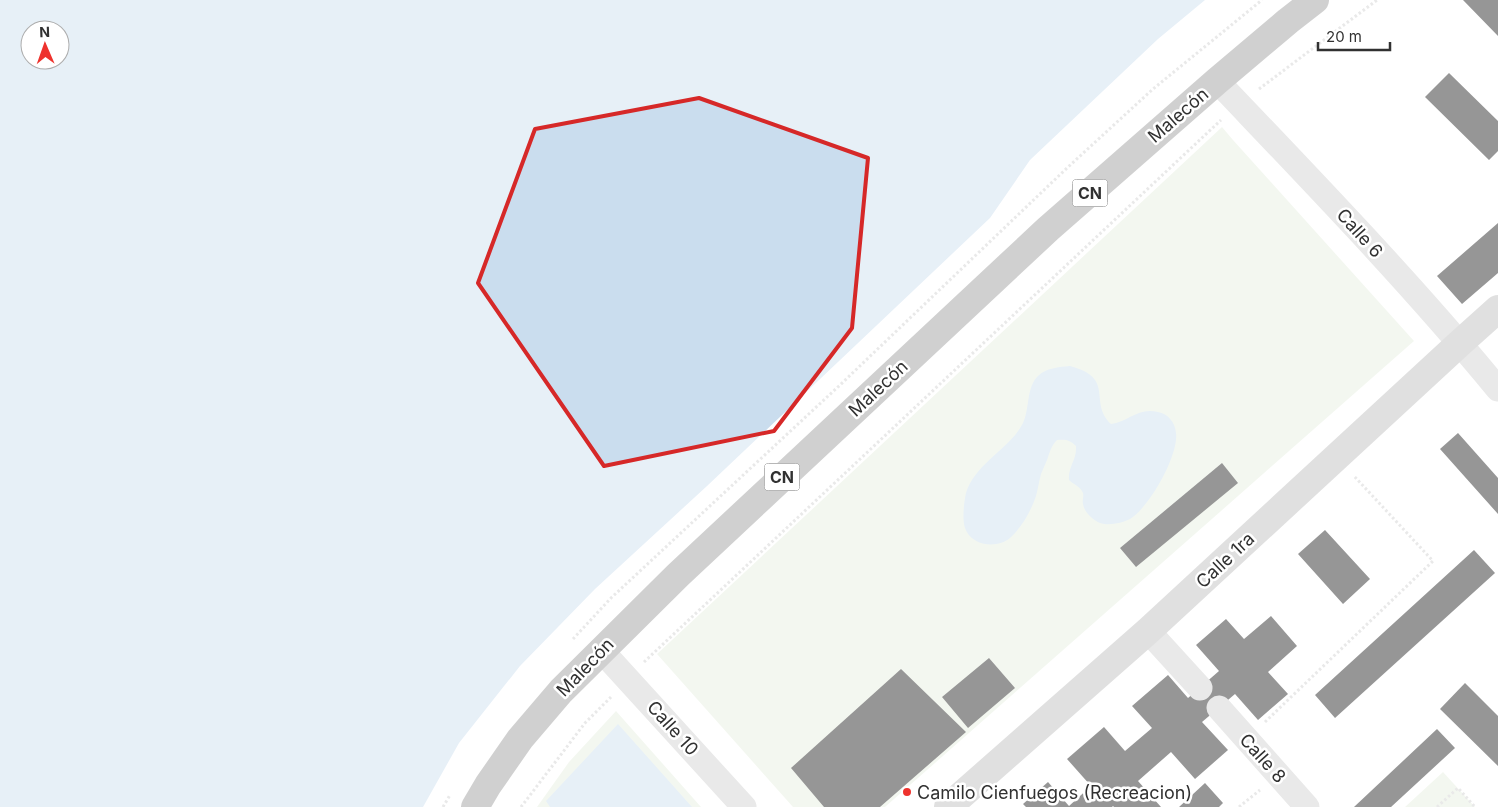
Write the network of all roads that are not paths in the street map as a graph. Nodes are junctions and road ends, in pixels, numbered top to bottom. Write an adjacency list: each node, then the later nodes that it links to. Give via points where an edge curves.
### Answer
1 (1315, 0): 2 (highway, Malecón / CN)
2 (1217, 82): 4 (street, Calle 6); 7 (highway, Malecón / CN, via 1048,229 678,574)
3 (1498, 309): 4 (street, Calle 1ra)
4 (1460, 342): 5 (street, Calle 6); 6 (street, Calle 1ra)
5 (1498, 389)
6 (1148, 631): 8 (street); 12 (street, Calle 1ra)
7 (601, 650): 10 (highway, Malecón / CN, via 520,739); 11 (street, Calle 10)
8 (1200, 688)
9 (1219, 708): 13 (street, Calle 8)
10 (475, 807)
11 (744, 807)
12 (948, 807)
13 (1308, 807)

